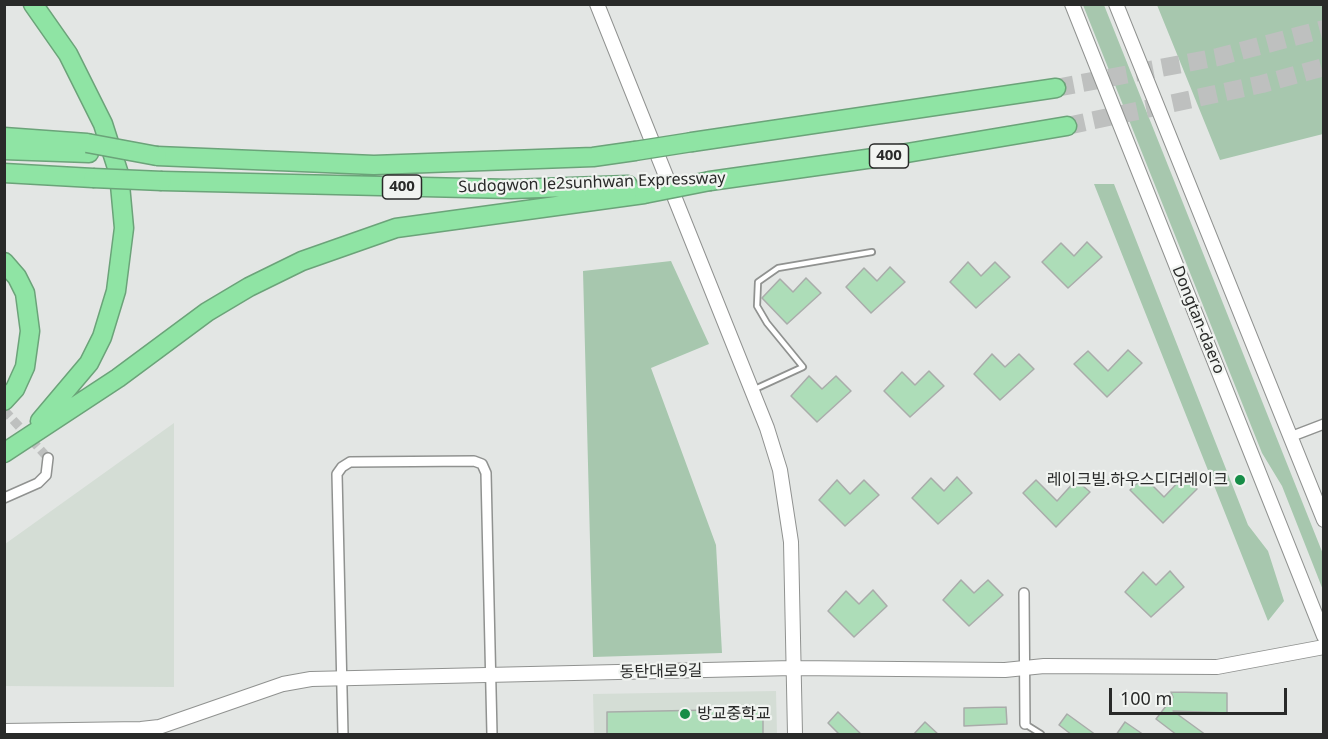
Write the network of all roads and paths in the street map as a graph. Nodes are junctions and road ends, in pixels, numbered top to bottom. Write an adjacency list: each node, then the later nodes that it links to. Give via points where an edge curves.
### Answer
1 (33, 4): 18 (highway, via 68,54 103,124 119,174 124,228 116,291 102,337 88,363 38,425)
2 (597, 4): 14 (street)
3 (1072, 4): 23 (street, Dongtan-daero)
4 (1116, 4): 17 (street)
5 (1056, 88): 8 (highway, Sudogwon Je2sunhwan Expressway / 400, bridge, via 593,157 374,165 157,156)
6 (1067, 126): 11 (highway, Sudogwon Je2sunhwan Expressway / 400, bridge, via 883,157)
7 (4, 137): 8 (highway)
8 (88, 148): 9 (highway)
9 (4, 150)
10 (4, 172): 11 (highway, Sudogwon Je2sunhwan Expressway / 400, bridge, via 162,181)
11 (644, 189): 18 (highway, via 396,228 302,261 207,312 118,378)
12 (872, 252): 14 (lane, via 778,268 758,282 757,306 803,367)
13 (4, 262): 15 (highway, via 25,293 30,331 25,367)
14 (752, 390): 25 (street, via 786,498 791,542)
15 (4, 402)
16 (1323, 424): 17 (street)
17 (1290, 437): 21 (street)
18 (4, 452)
19 (48, 458): 20 (street, via 46,475 38,483)
20 (4, 498)
21 (1323, 520)
22 (1024, 593): 26 (street)
23 (1323, 636)
24 (1323, 646): 26 (street, 동탄대로9길, via 1217,667)
25 (793, 668): 26 (street, 동탄대로9길); 27 (street, 동탄대로9길); 33 (street)
26 (1024, 669): 29 (street)
27 (490, 676): 28 (street, 동탄대로9길); 28 (street, via 486,473 482,464 350,462 337,474); 32 (street)
28 (341, 678): 30 (street, 동탄대로9길, via 283,684 159,727); 31 (street)
29 (1025, 724): 34 (lane)
30 (4, 731)
31 (343, 735)
32 (492, 735)
33 (795, 735)
34 (1041, 735)

